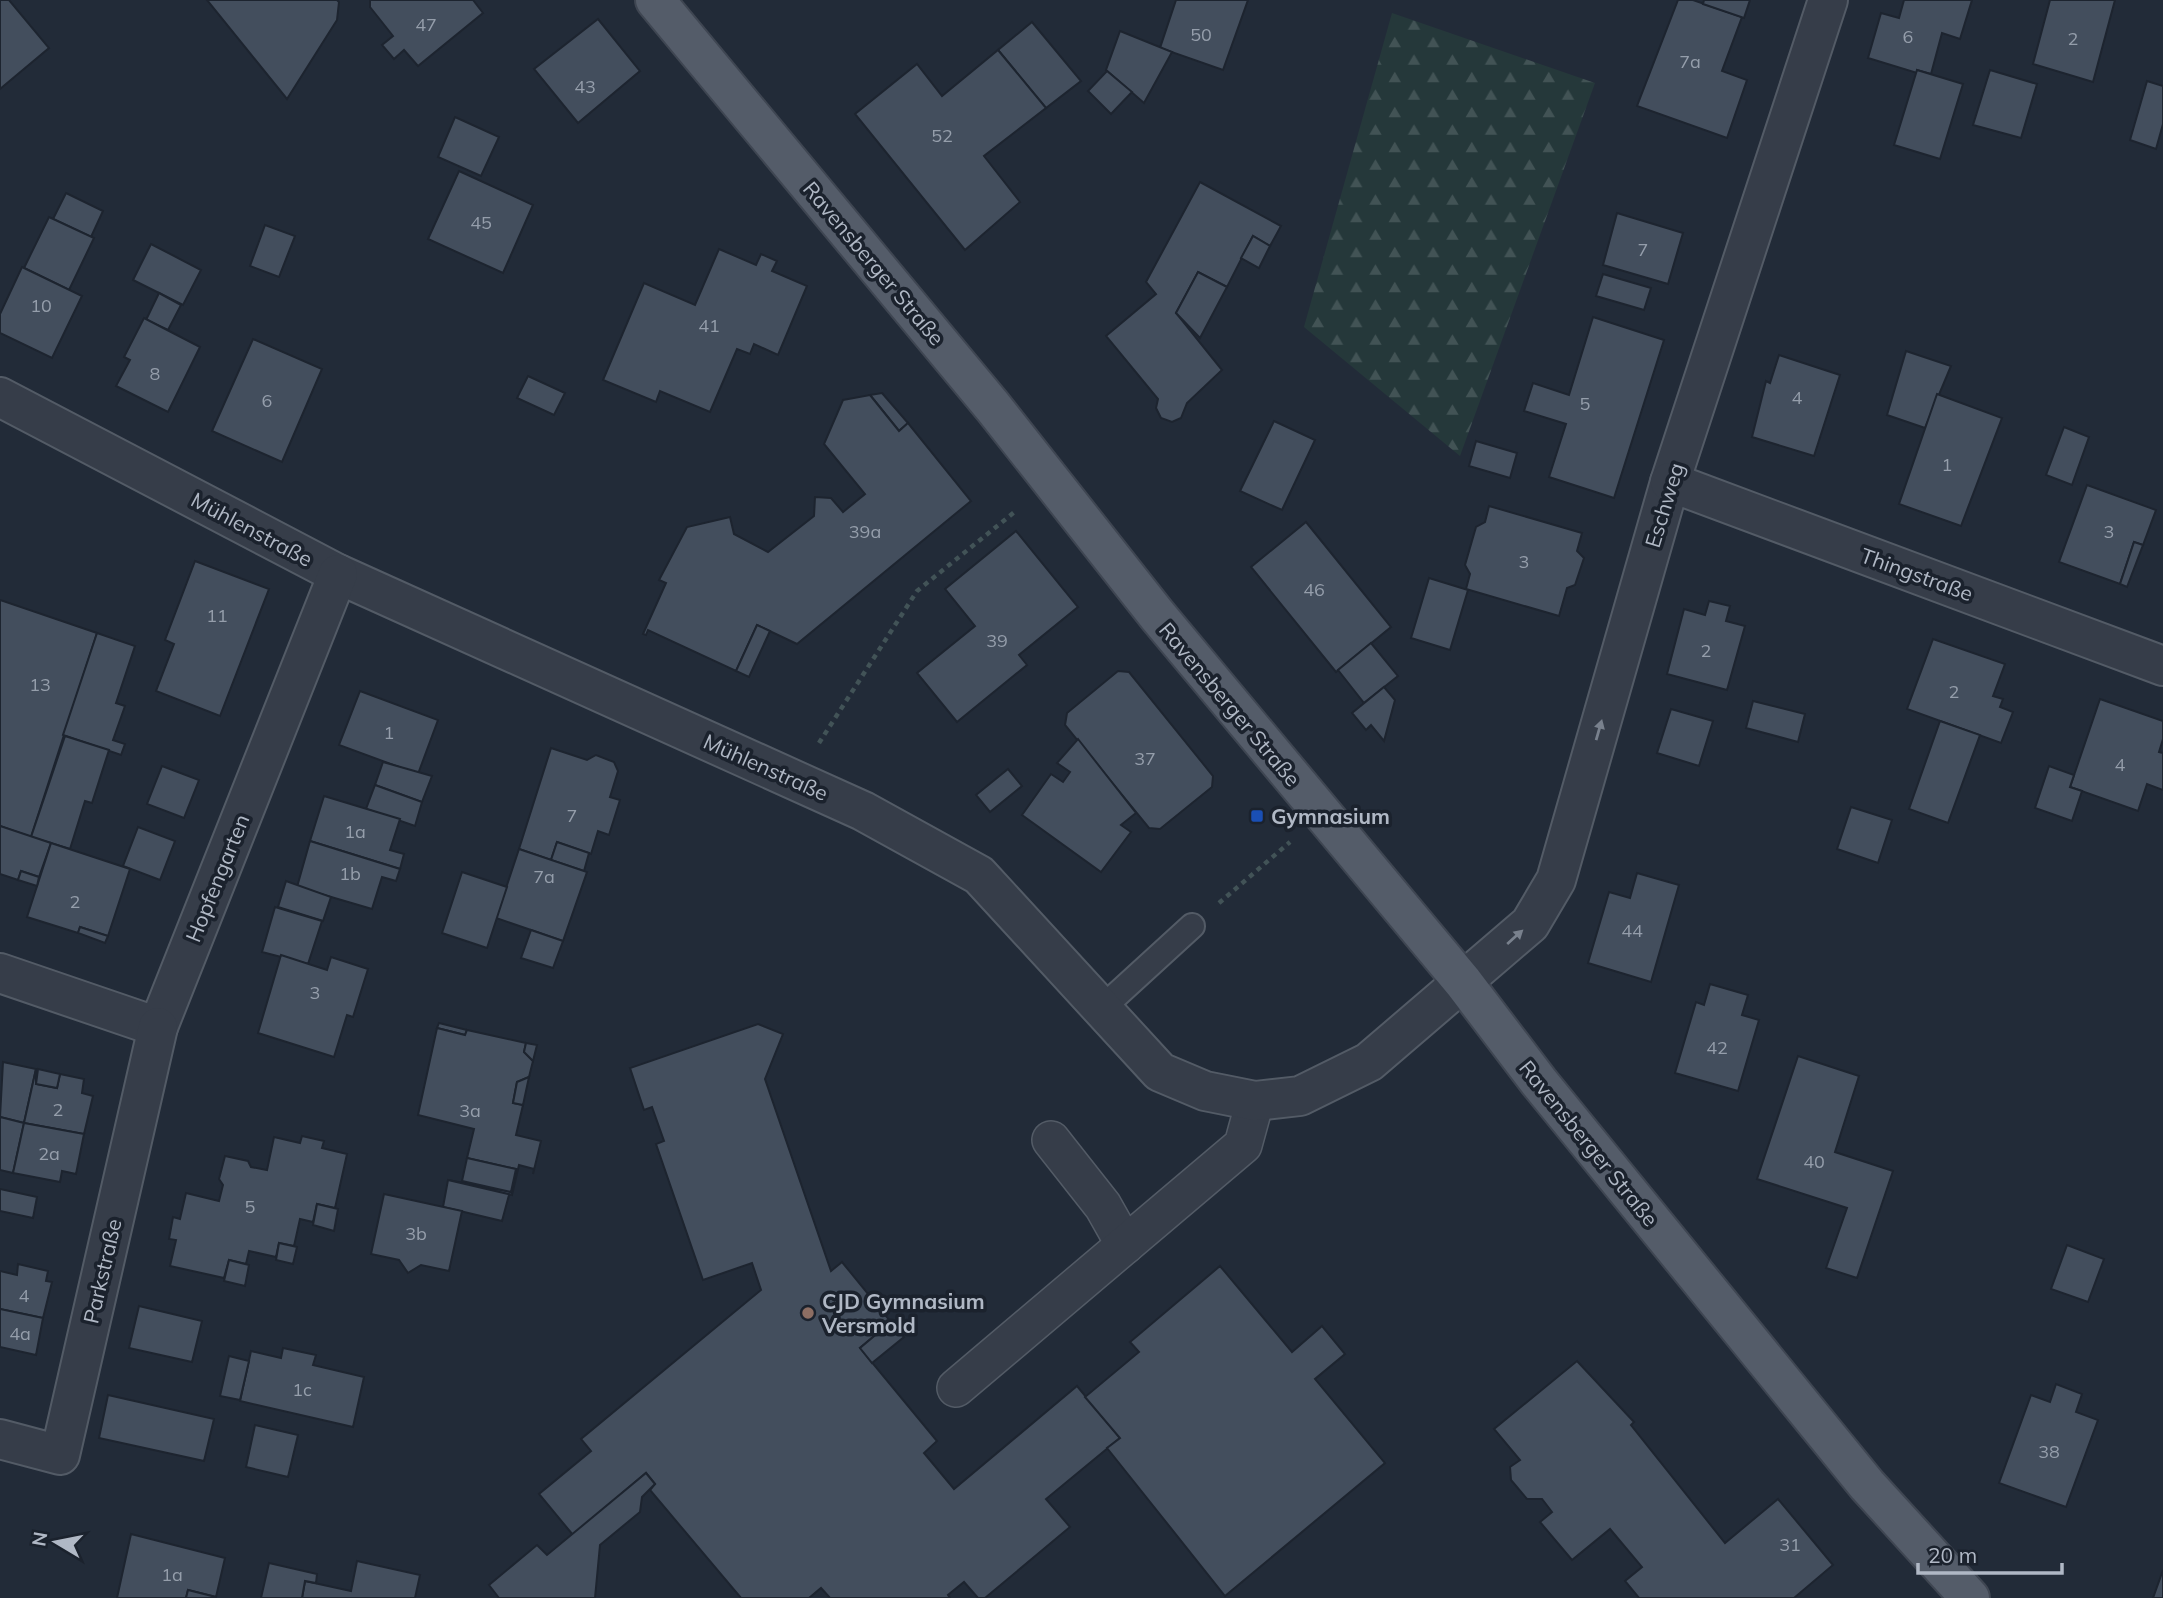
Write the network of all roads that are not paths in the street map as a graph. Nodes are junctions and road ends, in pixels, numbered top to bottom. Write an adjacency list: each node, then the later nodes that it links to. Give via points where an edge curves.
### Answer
1 (655, 0): 9 (main road, Ravensberger Straße)
2 (1828, 0): 4 (street, Eschweg)
3 (0, 397): 5 (street, Mühlenstraße)
4 (1670, 482): 6 (street, Thingstraße); 9 (street, Eschweg, one-way to 4, via 1530,924 1556,880)
5 (338, 574): 10 (street, Mühlenstraße, via 863,811 979,875); 11 (street, Hopfengarten)
6 (2163, 666)
7 (1192, 926): 10 (lane)
8 (0, 973): 11 (street)
9 (1463, 982): 12 (street, Mühlenstraße, via 1369,1062 1300,1096); 17 (main road, Ravensberger Straße, via 1539,1083 1867,1485)
10 (1100, 1010): 12 (street, Mühlenstraße, via 1160,1072 1205,1091)
11 (158, 1027): 16 (street, Parkstraße, via 60,1455)
12 (1255, 1101): 14 (street, via 1243,1145)
13 (1051, 1140): 14 (street, via 1103,1206)
14 (1125, 1245): 15 (street)
15 (956, 1388)
16 (0, 1439)
17 (1970, 1598)

